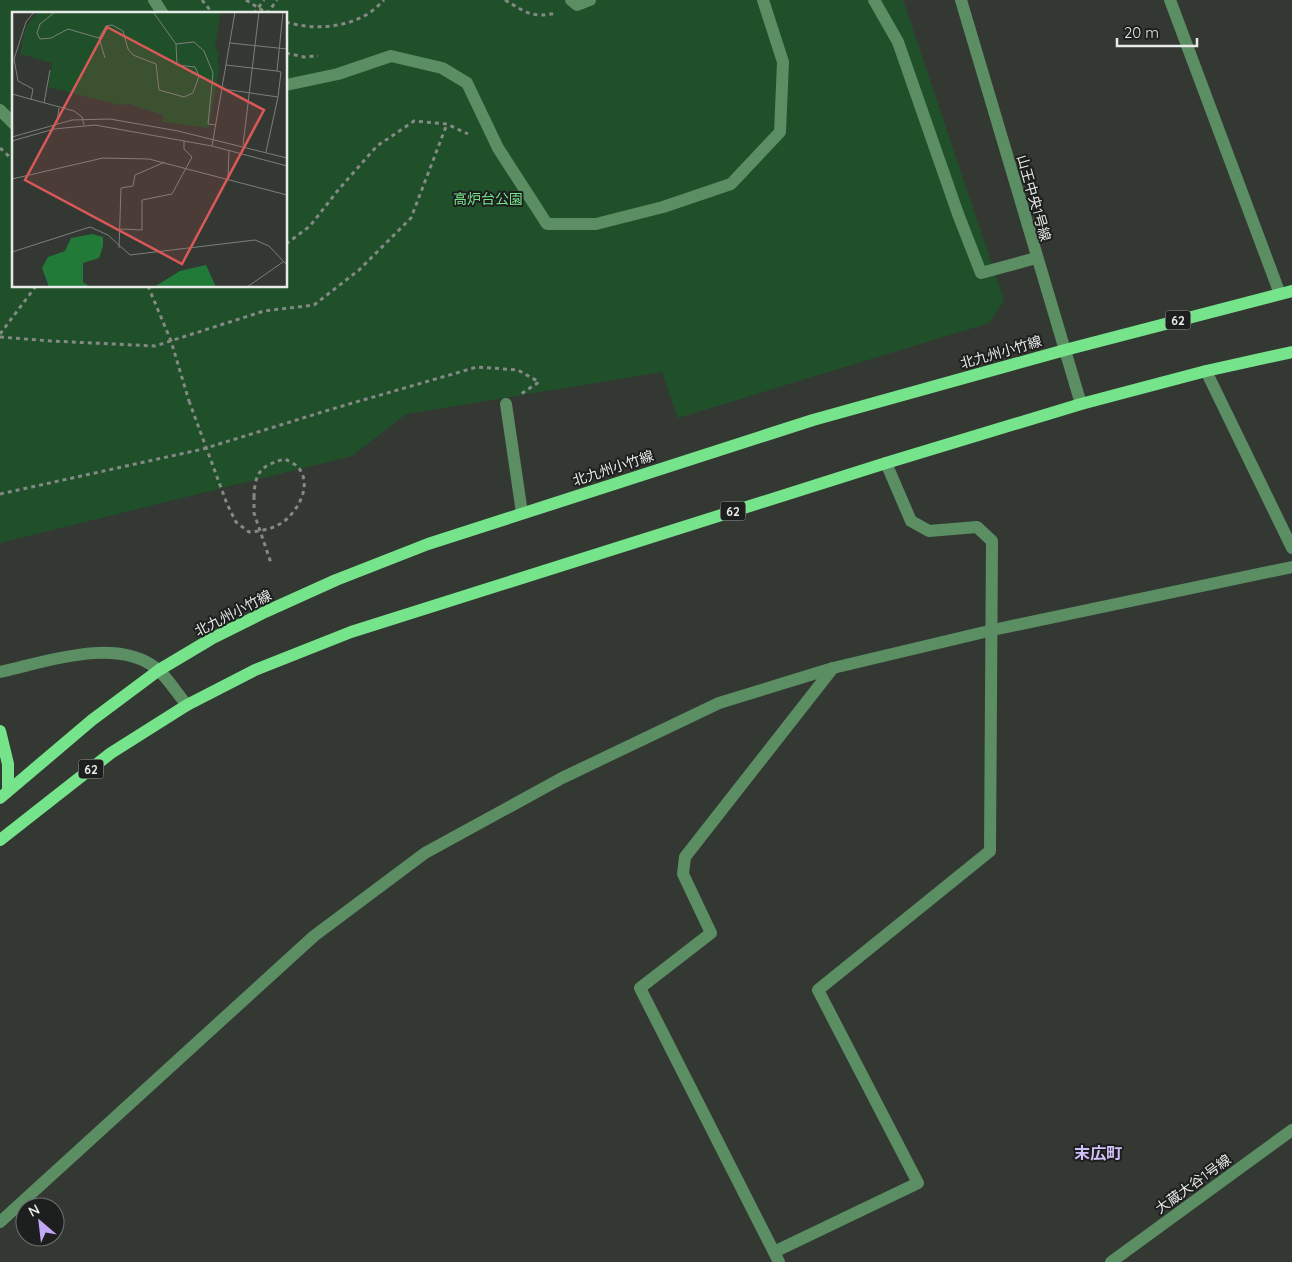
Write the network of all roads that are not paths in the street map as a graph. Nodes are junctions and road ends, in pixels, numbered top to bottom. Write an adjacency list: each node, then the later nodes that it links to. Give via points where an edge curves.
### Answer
1 (154, 0): 8 (street)
2 (590, 0): 7 (street)
3 (763, 0): 9 (street, via 783,62 780,132 731,184 663,207 596,224 547,224 498,148 467,83 442,68 391,56 338,74)
4 (874, 0): 12 (street, via 898,42 981,273)
5 (961, 0): 12 (street, 山王中央1号線)
6 (1170, 0): 13 (street)
7 (574, 2)
8 (162, 12)
9 (288, 85)
10 (0, 110): 11 (street)
11 (12, 122)
12 (1036, 258): 14 (street, 山王中央1号線)
13 (1286, 293): 14 (main road, 北九州小竹線 / 62)
14 (1065, 350): 18 (street, 山王中央1号線); 20 (main road, 北九州小竹線 / 62, via 813,420)
15 (1292, 352): 16 (main road, 62)
16 (1206, 371): 18 (main road, 62); 21 (street)
17 (506, 404): 20 (street)
18 (1081, 404): 19 (main road, 62)
19 (886, 463): 23 (street, via 911,521 929,532 977,527 992,541); 27 (main road, 62, via 351,632 254,670)
20 (522, 513): 25 (main road, 北九州小竹線 / 62, via 428,544 336,580 256,616)
21 (1292, 548)
22 (1292, 567): 23 (street)
23 (993, 630): 24 (street); 33 (street, via 990,851 818,990 918,1183)
24 (833, 668): 32 (street, via 719,703 562,778 425,852 314,936); 33 (street, via 685,857 683,874 711,933 640,988)
25 (159, 670): 26 (street, via 145,660 124,654 102,653 75,655); 27 (street); 29 (main road, 北九州小竹線 / 62, via 92,720)
26 (0, 672)
27 (187, 705): 30 (main road, 62, via 111,753)
28 (0, 731): 29 (main road, via 8,764)
29 (4, 794)
30 (0, 840)
31 (1292, 1130): 34 (street, 大蔵大谷1号線)
32 (0, 1222)
33 (776, 1257)
34 (1111, 1262)

